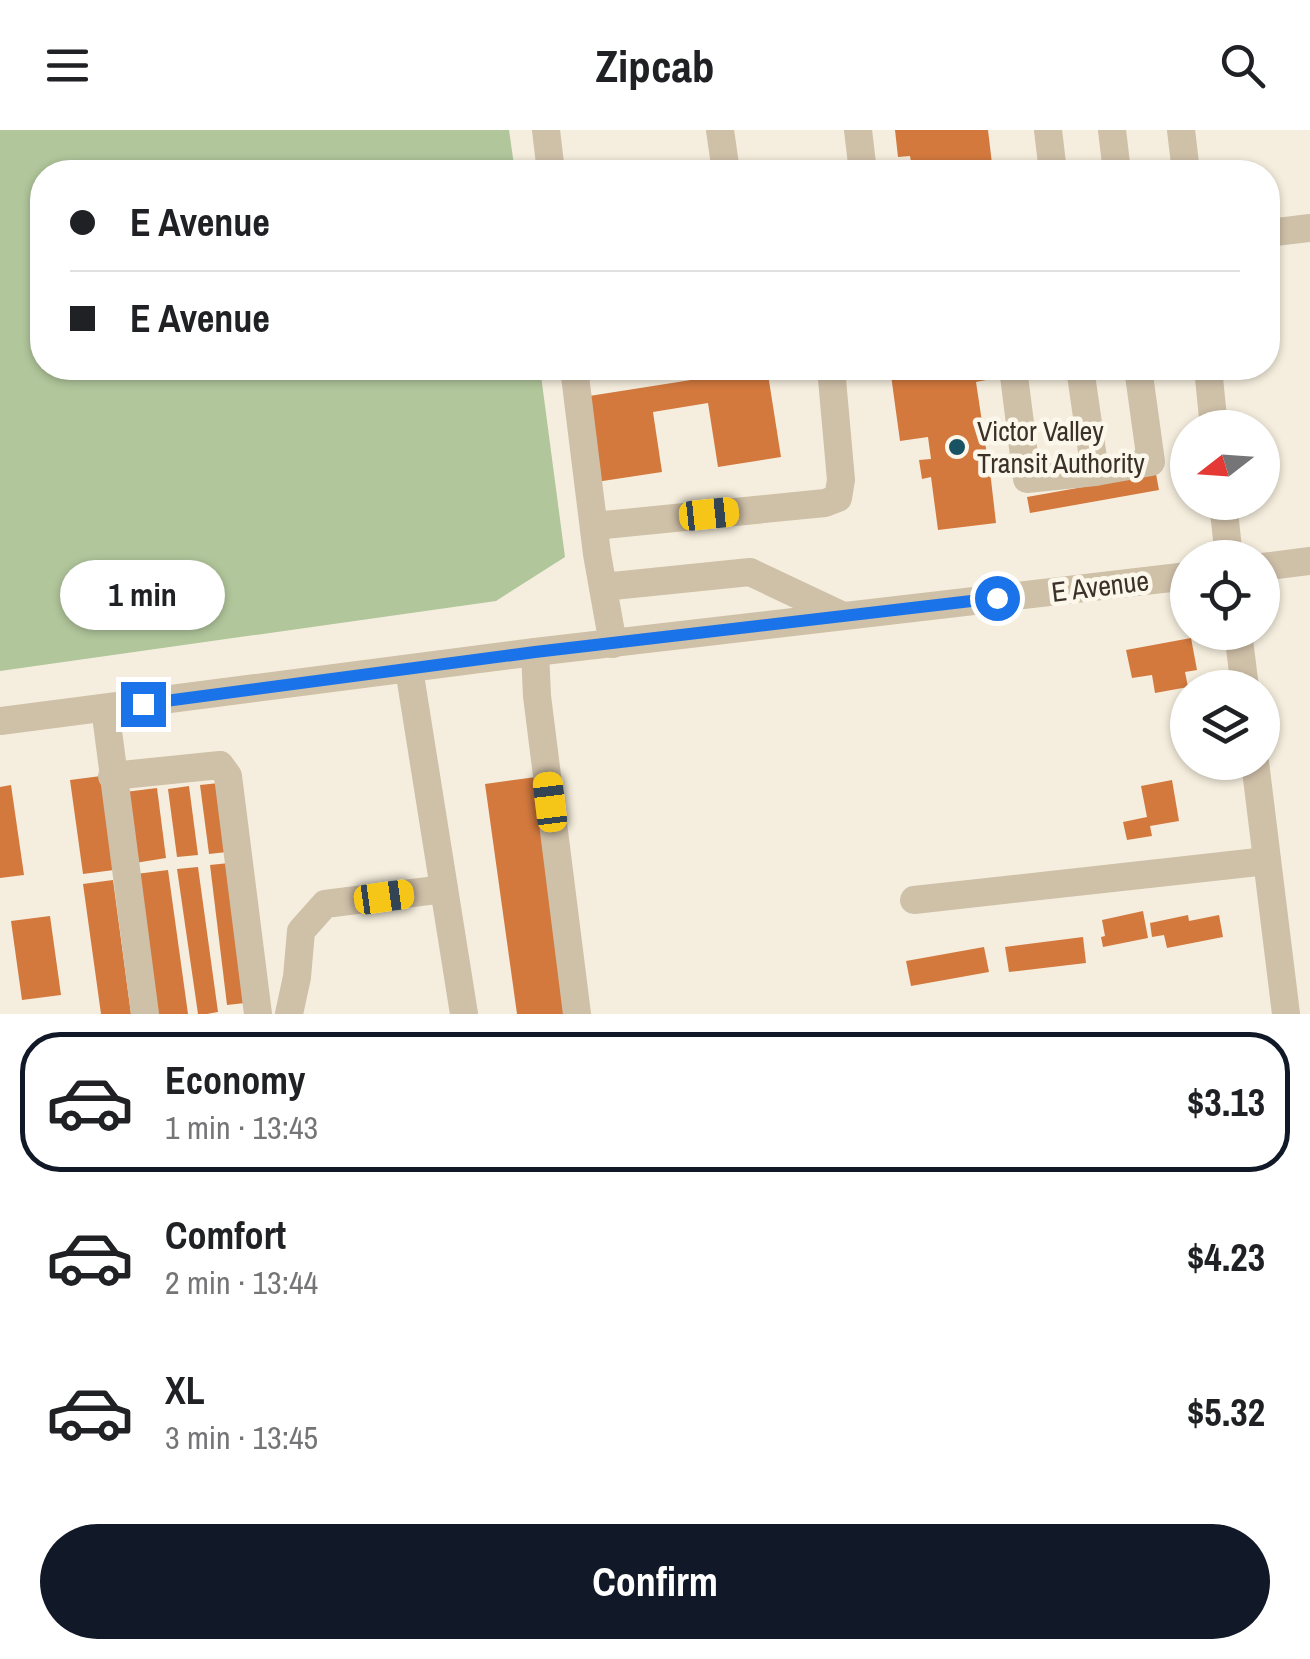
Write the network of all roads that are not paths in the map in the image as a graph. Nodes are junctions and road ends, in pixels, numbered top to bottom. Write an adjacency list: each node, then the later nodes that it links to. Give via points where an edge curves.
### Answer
1 (546, 130): 7 (street)
2 (720, 130): 8 (street)
3 (858, 130): 9 (street)
4 (1048, 130): 10 (street)
5 (1112, 130): 11 (street)
6 (1182, 130): 12 (street)
7 (550, 160)
8 (724, 160)
9 (862, 160)
10 (1052, 160)
11 (1115, 160)
12 (1185, 160)
13 (1310, 228): 14 (street)
14 (1280, 232)
15 (576, 380): 23 (street)
16 (832, 380): 23 (street, via 838,498)
17 (1016, 380): 22 (street, via 1028,479)
18 (1082, 380): 22 (street)
19 (1140, 380): 22 (street, via 1151,462)
20 (1209, 380): 21 (street)
21 (1212, 410)
22 (1095, 472)
23 (594, 526): 27 (street)
24 (1310, 561): 25 (street)
25 (1280, 565)
26 (1170, 578): 28 (street, E Avenue)
27 (604, 588): 28 (street, via 750,572); 29 (street)
28 (844, 616): 29 (street, E Avenue)
29 (613, 644): 30 (street, E Avenue)
30 (535, 652): 31 (street, E Avenue); 43 (street)
31 (409, 669): 32 (street, E Avenue); 37 (street)
32 (105, 708): 33 (street, E Avenue); 34 (street)
33 (0, 720)
34 (112, 776): 39 (street); 40 (street, via 220,765 228,776)
35 (1256, 780): 36 (street)
36 (1267, 861): 38 (street); 44 (street)
37 (444, 889): 41 (street, via 325,904 301,931); 42 (street)
38 (914, 900)
39 (145, 1014)
40 (258, 1014)
41 (289, 1014)
42 (464, 1014)
43 (578, 1014)
44 (1286, 1014)

